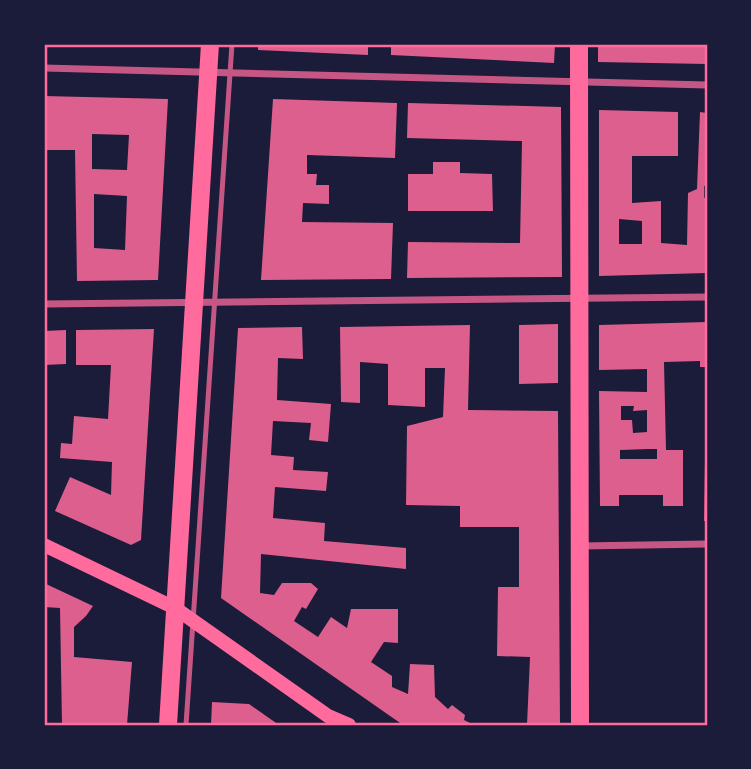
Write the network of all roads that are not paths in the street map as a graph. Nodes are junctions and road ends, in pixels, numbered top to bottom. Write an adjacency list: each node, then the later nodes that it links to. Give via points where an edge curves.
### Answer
1 (210, 44): 5 (main road)
2 (232, 44): 6 (lane)
3 (579, 44): 7 (main road)
4 (44, 68): 5 (street)
5 (208, 72): 6 (street); 12 (main road)
6 (230, 72): 7 (street); 11 (lane)
7 (579, 82): 8 (street); 10 (main road)
8 (707, 85)
9 (707, 297): 10 (street)
10 (579, 300): 11 (street); 16 (main road)
11 (215, 302): 12 (street); 18 (lane)
12 (194, 303): 13 (street); 17 (main road)
13 (44, 304)
14 (707, 544): 16 (street)
15 (44, 545): 17 (main road)
16 (580, 546): 23 (main road)
17 (175, 608): 18 (main road); 20 (main road)
18 (194, 620): 19 (main road); 21 (lane)
19 (333, 720): 22 (main road)
20 (168, 725)
21 (187, 725)
22 (349, 725)
23 (580, 725)

